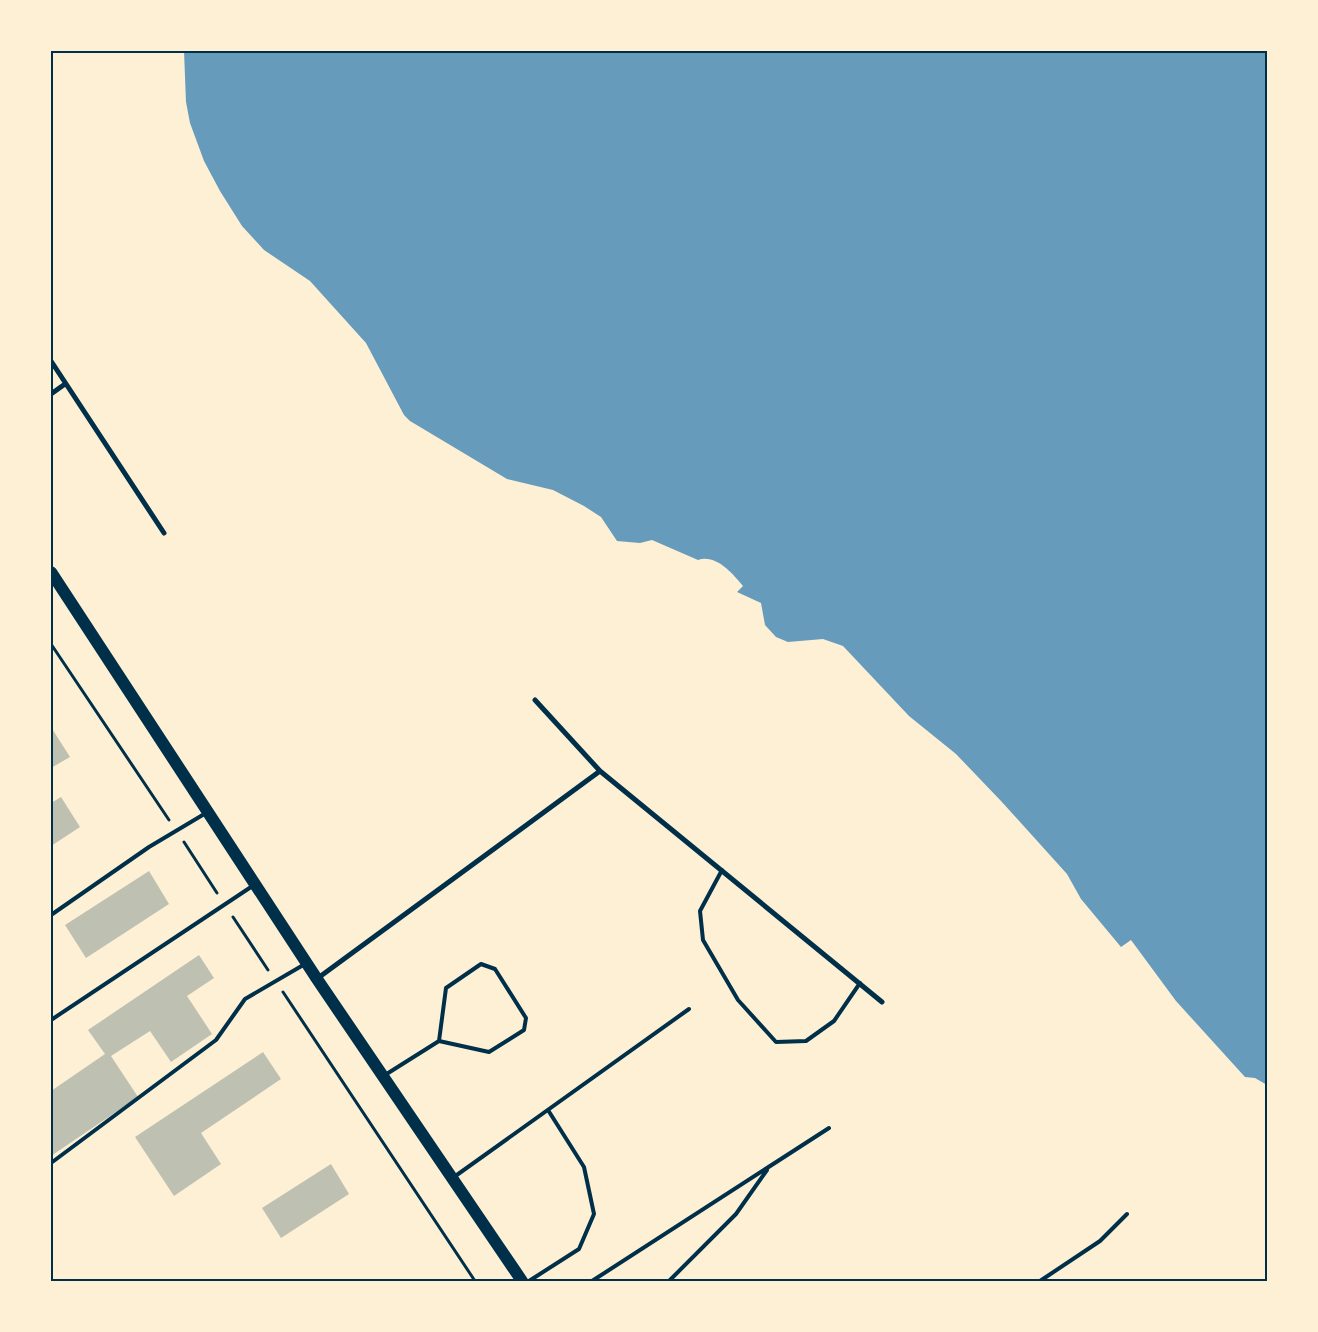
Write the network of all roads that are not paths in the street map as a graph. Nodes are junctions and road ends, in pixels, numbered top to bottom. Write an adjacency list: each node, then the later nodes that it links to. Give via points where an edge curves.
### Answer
1 (51, 361): 2 (street)
2 (65, 384): 3 (street); 4 (street)
3 (51, 394)
4 (164, 533)
5 (51, 572): 8 (main road)
6 (535, 700): 7 (street)
7 (600, 771): 9 (street); 13 (street)
8 (208, 812): 10 (main road); 11 (lane)
9 (722, 870): 14 (street); 14 (lane, via 700,911 704,940 738,1000 776,1042 806,1041 834,1020)
10 (256, 884): 12 (main road); 17 (lane)
11 (51, 915)
12 (307, 963): 13 (main road); 22 (lane, via 245,1000 216,1040)
13 (317, 978): 19 (main road)
14 (860, 983): 15 (street)
15 (882, 1002)
16 (689, 1009): 20 (lane)
17 (51, 1020)
18 (439, 1041): 18 (lane, via 446,988 481,964 496,969 526,1018 524,1030 489,1052); 19 (lane)
19 (383, 1076): 24 (main road)
20 (548, 1110): 24 (lane); 27 (lane, via 584,1166 594,1214 579,1249)
21 (829, 1128): 23 (lane)
22 (51, 1163)
23 (768, 1168): 28 (lane); 29 (lane, via 736,1214)
24 (452, 1178): 26 (main road)
25 (1127, 1214): 30 (lane, via 1100,1242)
26 (522, 1281)
27 (529, 1281)
28 (592, 1281)
29 (669, 1281)
30 (1040, 1281)

